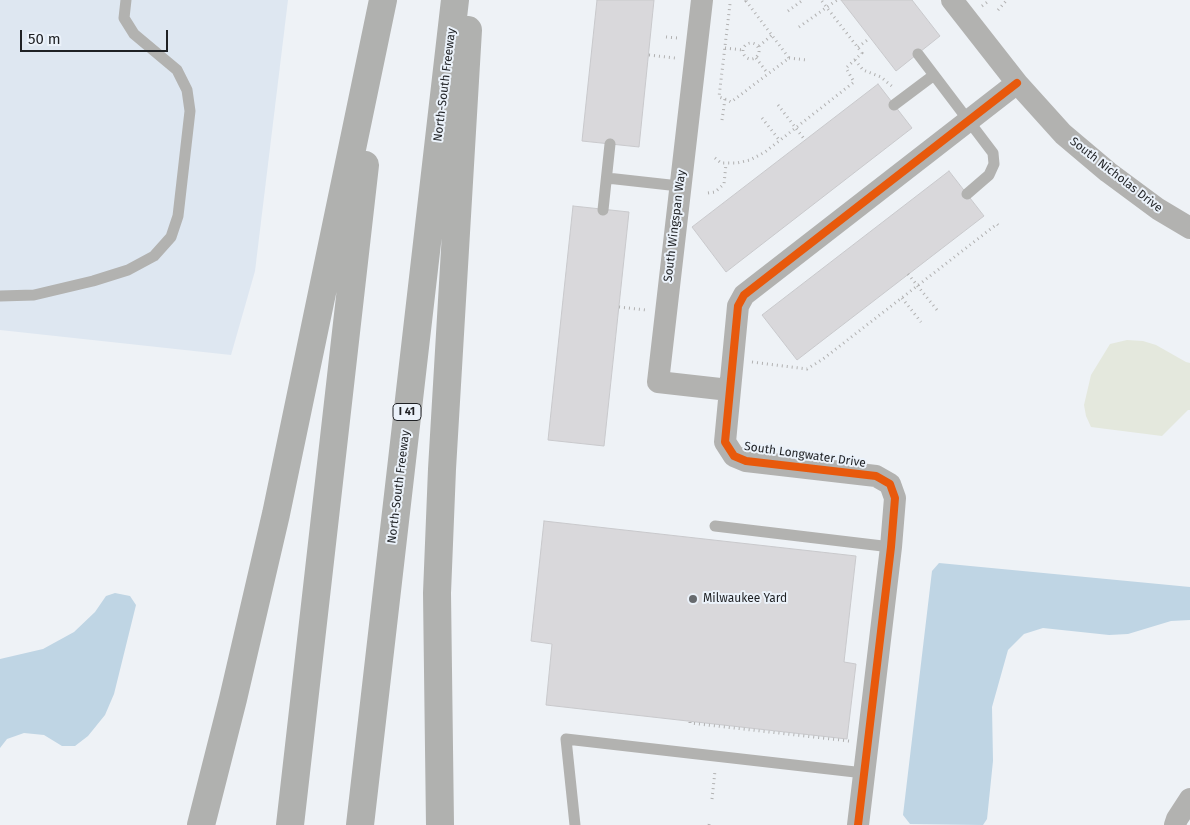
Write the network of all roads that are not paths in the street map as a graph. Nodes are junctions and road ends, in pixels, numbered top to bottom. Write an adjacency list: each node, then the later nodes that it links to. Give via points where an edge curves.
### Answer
1 (126, 0): 18 (lane, via 124,18 134,34 176,70 187,90 190,111 178,216 171,238 154,256 128,270 34,295)
2 (384, 0): 24 (highway, via 276,514); 25 (highway)
3 (454, 0): 26 (highway, North-South Freeway / I 41)
4 (470, 0): 27 (highway, via 436,593)
5 (702, 0): 14 (street, South Wingspan Way)
6 (952, 0): 9 (street, South Nicholas Drive)
7 (918, 54): 8 (lane)
8 (934, 75): 10 (lane); 11 (lane)
9 (1017, 83): 11 (street, South Longwater Drive); 17 (street, South Nicholas Drive, via 1063,134 1100,166 1158,209)
10 (894, 105)
11 (969, 120): 15 (lane, via 993,153 994,164 989,175); 19 (street, South Longwater Drive, via 744,295 738,306)
12 (610, 144): 13 (lane)
13 (606, 178): 14 (lane); 16 (lane)
14 (679, 186): 19 (street, South Wingspan Way, via 658,382)
15 (967, 194)
16 (602, 210)
17 (1190, 228)
18 (0, 296)
19 (729, 390): 21 (street, South Longwater Drive, via 725,442 734,456 746,461 876,476 890,484 895,498)
20 (715, 526): 21 (lane)
21 (891, 547): 22 (street, South Longwater Drive)
22 (864, 773): 28 (lane, via 566,739); 29 (street, South Longwater Drive)
23 (1190, 799): 30 (street)
24 (202, 825)
25 (290, 825)
26 (360, 825)
27 (440, 825)
28 (574, 825)
29 (858, 825)
30 (1175, 825)

